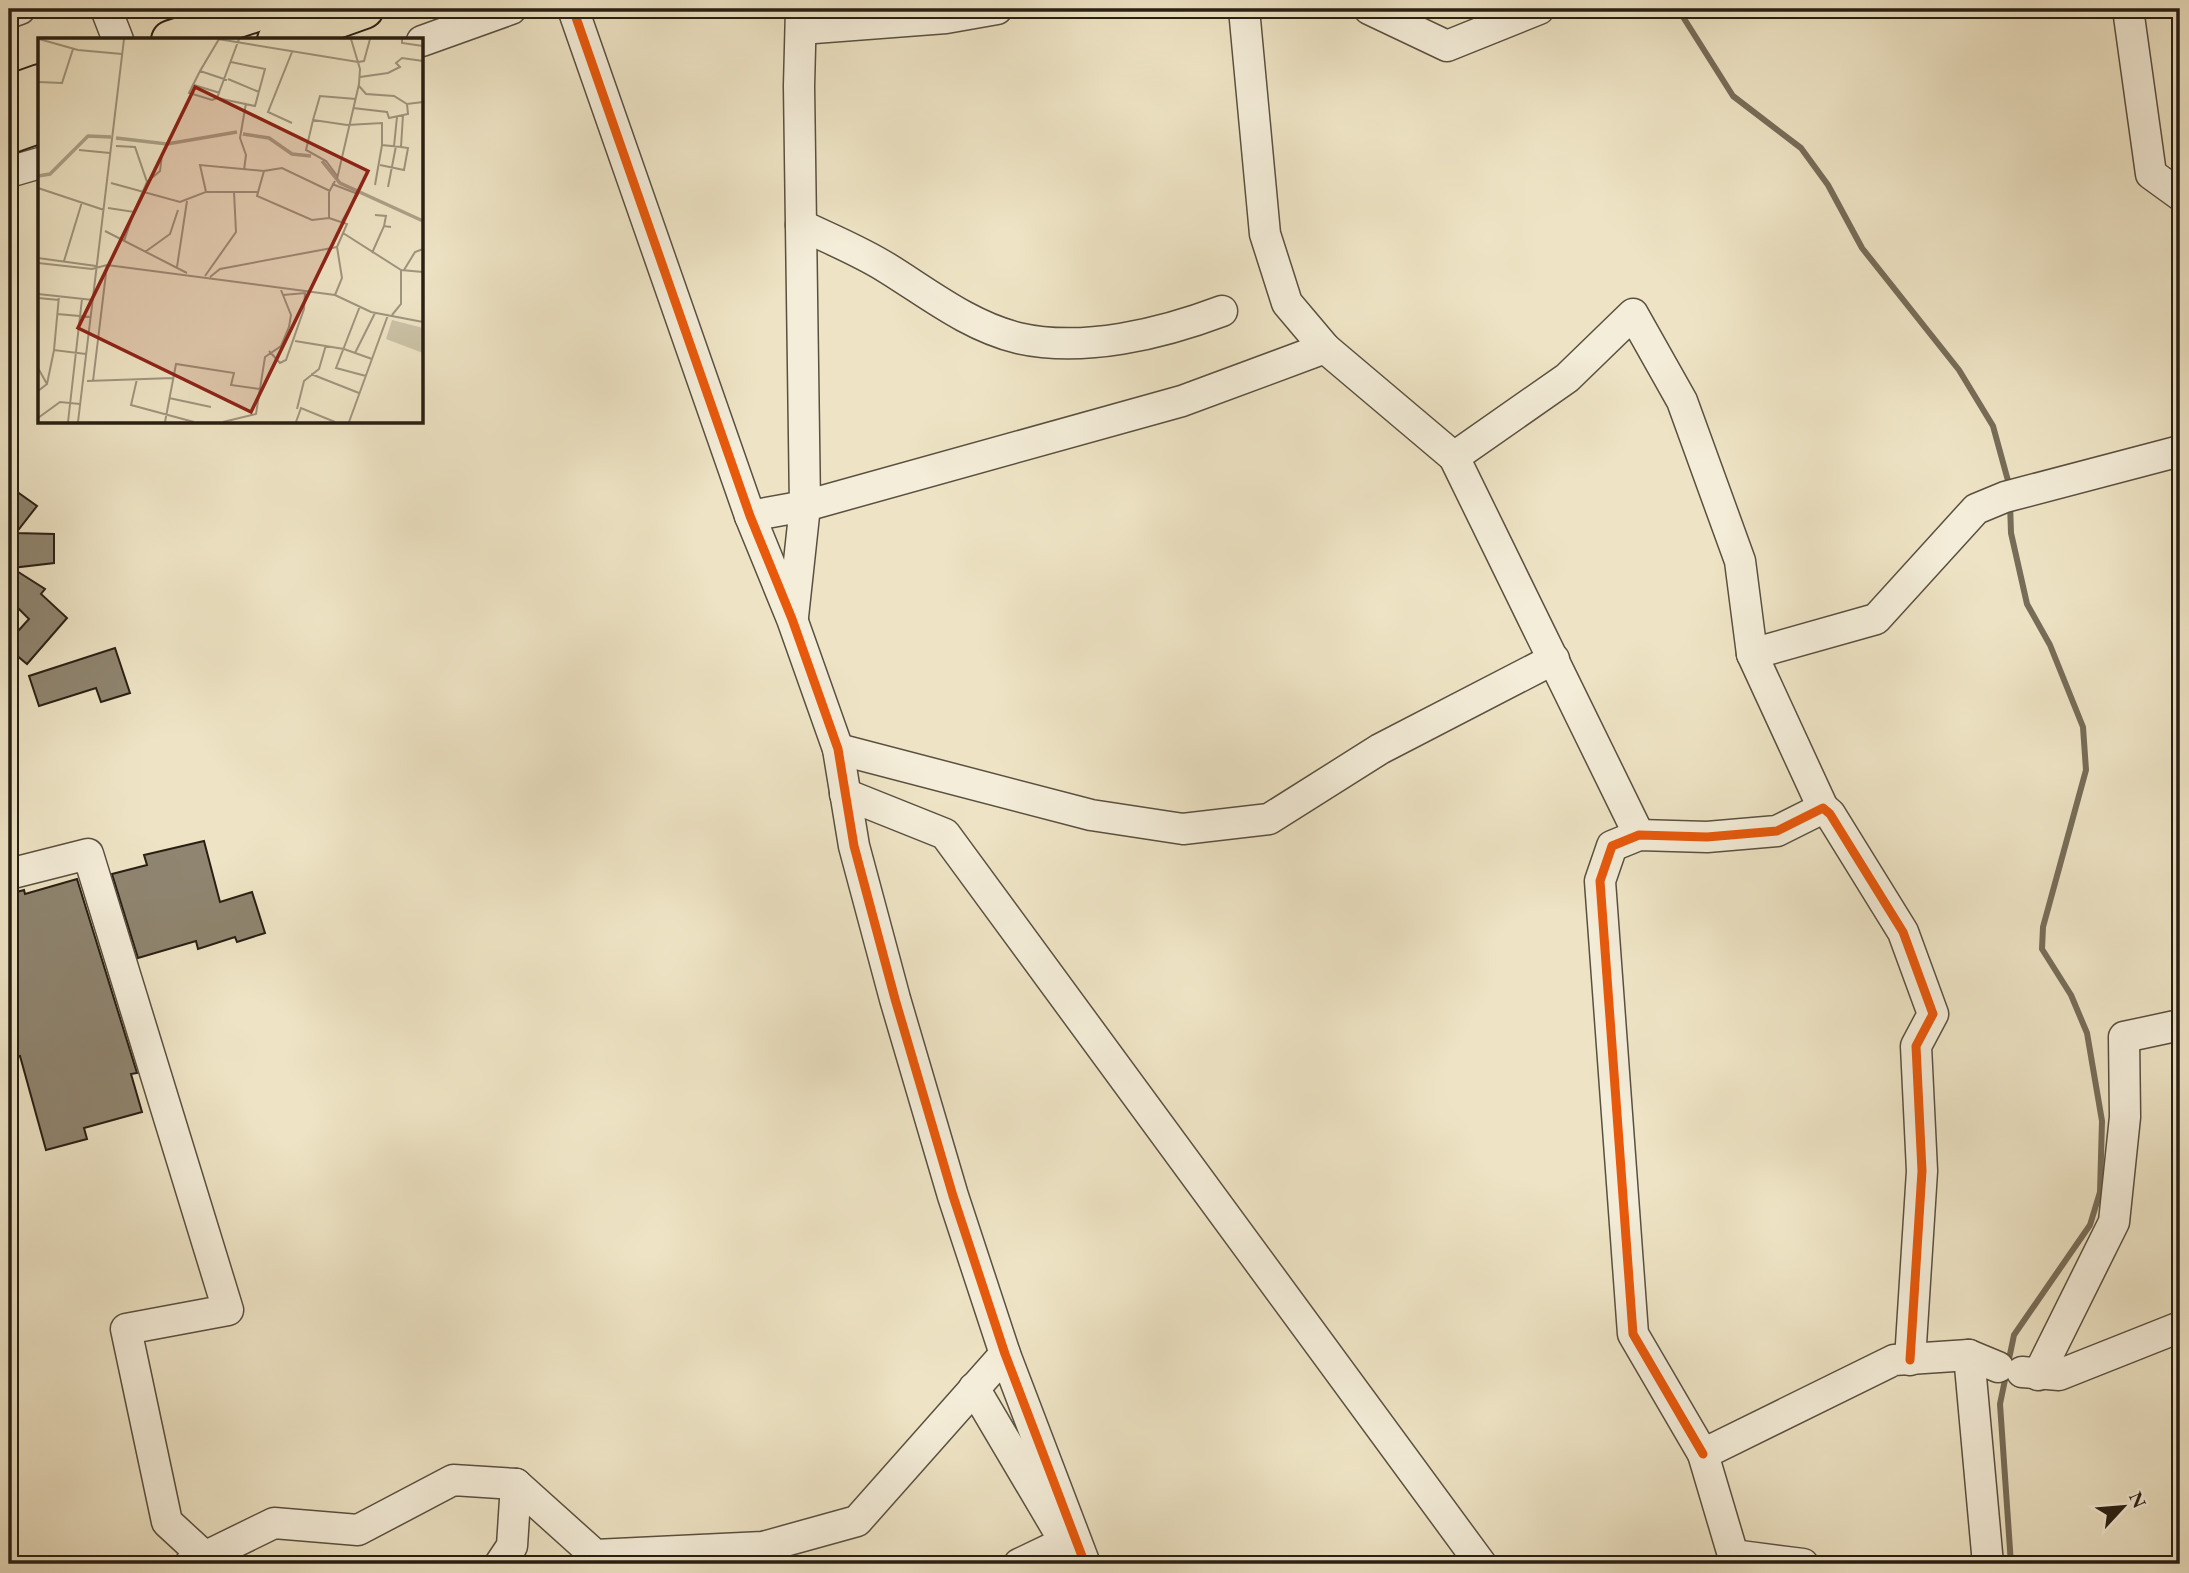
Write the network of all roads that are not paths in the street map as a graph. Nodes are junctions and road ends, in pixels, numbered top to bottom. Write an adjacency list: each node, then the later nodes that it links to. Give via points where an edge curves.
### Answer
1 (20, 9): 11 (street)
2 (106, 9): 14 (street)
3 (364, 9): 12 (main road)
4 (511, 9): 16 (street)
5 (573, 9): 30 (street)
6 (997, 9): 13 (street, via 946,19)
7 (1244, 9): 26 (street, via 1265,234 1287,303)
8 (1369, 9): 9 (street, via 1447,46)
9 (1539, 9)
10 (2128, 9): 23 (street, via 2151,174)
11 (9, 13)
12 (265, 17): 15 (main road)
13 (801, 19): 24 (street)
14 (117, 38)
15 (179, 38)
16 (424, 40)
17 (38, 86): 18 (main road)
18 (9, 95)
19 (38, 124): 20 (main road)
20 (9, 134)
21 (38, 164): 22 (street)
22 (9, 172)
23 (2180, 195)
24 (801, 225): 25 (street, via 884,265 965,318 1018,338 1107,340); 29 (street)
25 (1222, 311)
26 (1325, 348): 28 (street); 29 (street, via 1182,401)
27 (2180, 451): 32 (street, via 2005,497 1976,509 1876,619)
28 (1454, 457): 32 (street, via 1567,378 1633,314 1682,401 1741,561); 33 (street)
29 (805, 506): 30 (street); 31 (street)
30 (750, 516): 31 (street)
31 (792, 620): 34 (street)
32 (1752, 654): 36 (street)
33 (1554, 659): 34 (street, via 1380,749 1269,819 1257,821 1184,829 1091,815); 37 (street)
34 (838, 749): 35 (street)
35 (845, 794): 41 (street, via 854,846 895,999); 53 (street, via 945,834)
36 (1824, 808): 37 (street, via 1777,831 1707,837); 43 (street, via 1903,932 1933,1014 1916,1046 1922,1171)
37 (1639, 835): 46 (street, via 1612,846 1600,881 1633,1334)
38 (9, 874): 49 (street, via 88,854 228,1310 126,1329 167,1522)
39 (2180, 1025): 44 (street, via 2124,1037 2124,1117 2114,1222)
40 (2180, 1327): 44 (street, via 2059,1375)
41 (1005, 1354): 45 (street); 52 (street)
42 (1969, 1355): 43 (street); 44 (street); 55 (street)
43 (1910, 1360): 46 (street, via 1894,1360)
44 (2018, 1371)
45 (974, 1388): 47 (street, via 857,1521 763,1546 595,1555); 51 (street, via 1065,1542)
46 (1703, 1454): 48 (street)
47 (516, 1484): 49 (street, via 453,1480 358,1530 274,1523); 50 (street, via 512,1546)
48 (1733, 1560): 54 (street)
49 (197, 1561)
50 (500, 1564)
51 (1019, 1564)
52 (1085, 1564)
53 (1481, 1564)
54 (1803, 1564)
55 (1988, 1564)

